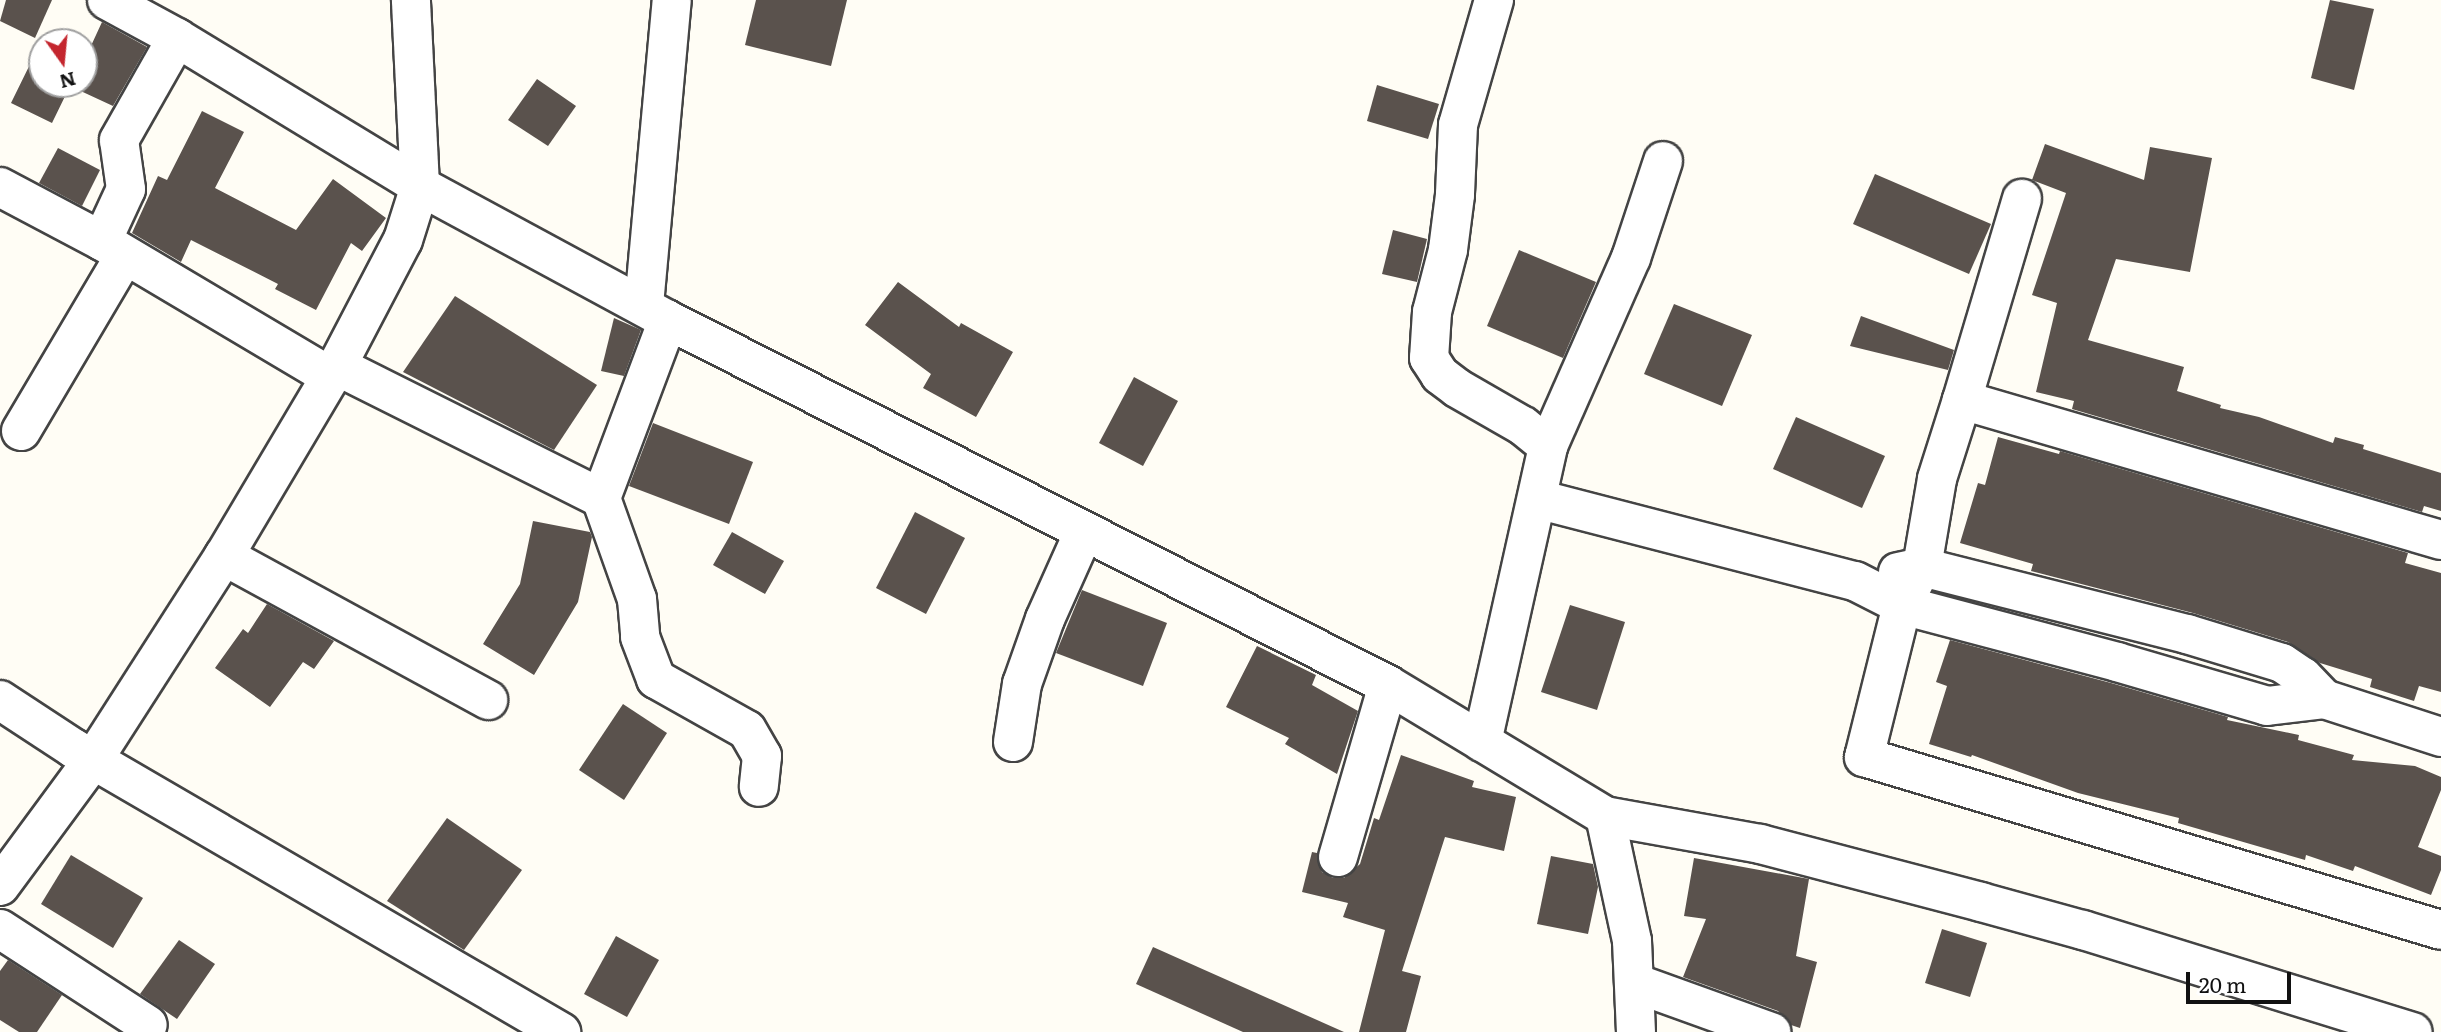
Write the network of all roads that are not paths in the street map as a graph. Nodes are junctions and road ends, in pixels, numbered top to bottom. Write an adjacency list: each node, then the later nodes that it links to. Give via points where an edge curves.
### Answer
1 (107, 0): 5 (street)
2 (411, 0): 7 (street)
3 (671, 0): 11 (street)
4 (1494, 0): 15 (street, via 1458,125 1455,195 1448,250 1432,312 1429,358 1440,375 1457,388)
5 (177, 38): 7 (street); 10 (street, via 119,140 126,189)
6 (1664, 161): 15 (street, via 1631,258)
7 (420, 186): 11 (street); 12 (street, via 403,240)
8 (0, 187): 10 (street)
9 (2022, 199): 13 (street)
10 (113, 248): 12 (street); 14 (street)
11 (656, 313): 16 (street); 18 (street)
12 (333, 371): 16 (street); 20 (street)
13 (1962, 400): 19 (street); 21 (street, via 1937,479)
14 (21, 431)
15 (1548, 446): 17 (street)
16 (601, 498): 34 (street, via 638,599 640,638 656,679 747,730 762,756)
17 (1537, 499): 22 (street); 32 (street)
18 (1084, 532): 26 (street); 31 (street, via 1045,618 1022,684)
19 (2441, 540)
20 (225, 556): 29 (street); 33 (street)
21 (1922, 568): 22 (street); 23 (street); 24 (street)
22 (1855, 581): 23 (street)
23 (1902, 606): 25 (street); 39 (street, via 1864,757)
24 (2130, 619): 25 (street); 27 (street, via 2283,663)
25 (2116, 662): 27 (street, via 2267,706)
26 (1388, 685): 32 (street); 36 (street)
27 (2324, 699): 30 (street)
28 (0, 700): 33 (street)
29 (488, 700)
30 (2441, 737)
31 (1013, 741)
32 (1482, 742): 35 (street)
33 (93, 760): 37 (street); 42 (street)
34 (759, 787)
35 (1605, 816): 40 (street, via 1628,917); 45 (street, via 1760,844 1981,902)
36 (1338, 857)
37 (0, 886)
38 (0, 929): 41 (street)
39 (2441, 930)
40 (1635, 983): 43 (street); 44 (street)
41 (148, 1025)
42 (561, 1032)
43 (1636, 1032)
44 (1771, 1032)
45 (2413, 1032)

